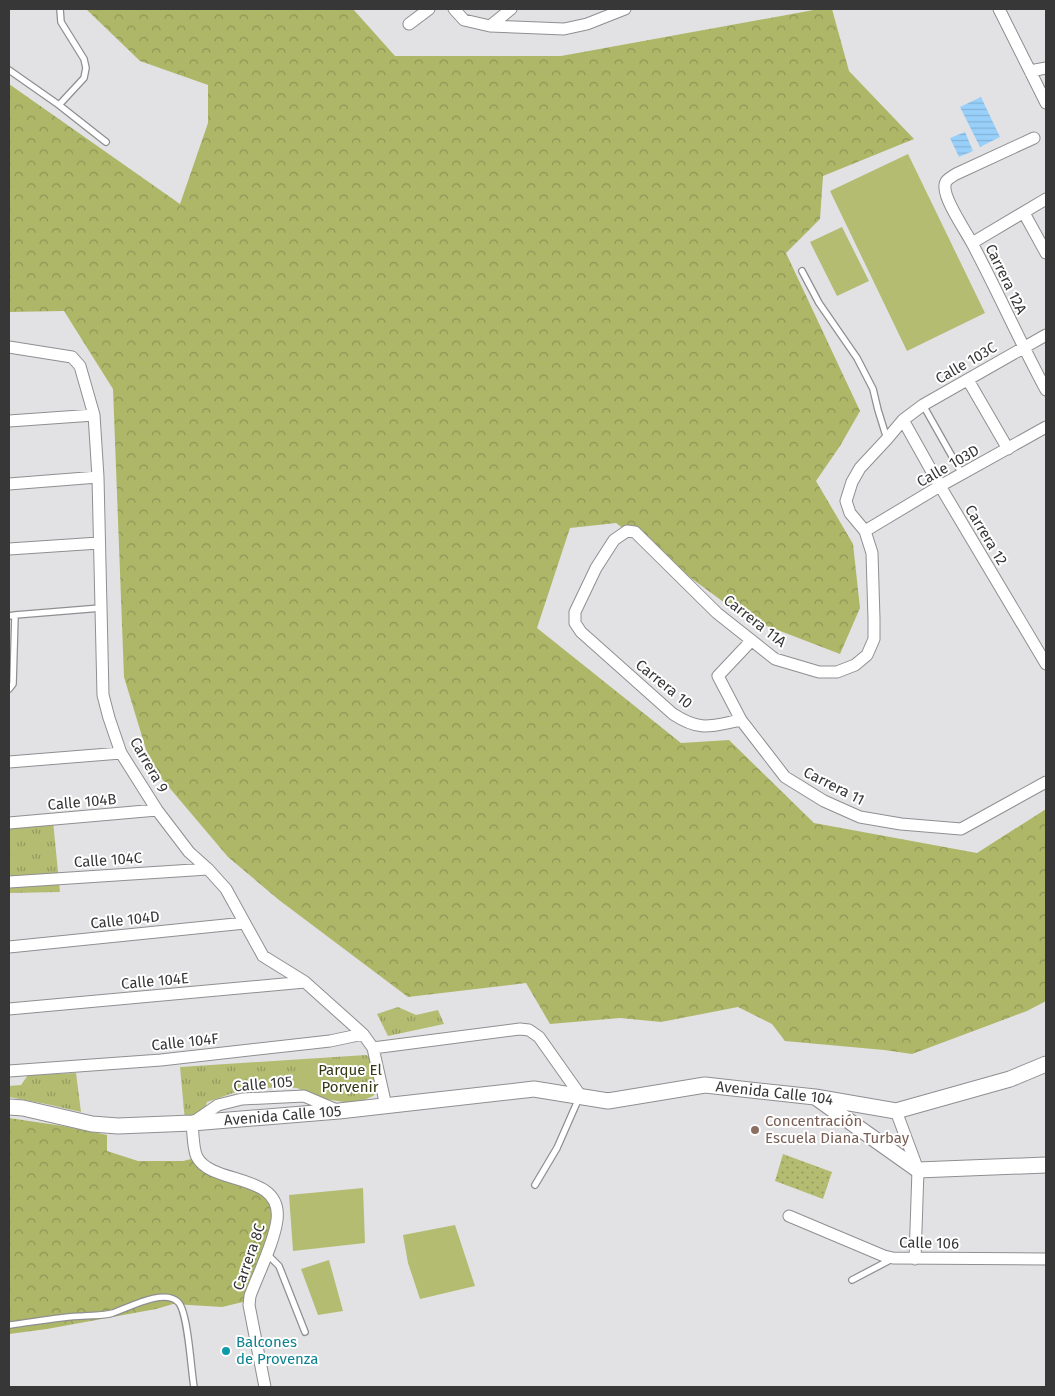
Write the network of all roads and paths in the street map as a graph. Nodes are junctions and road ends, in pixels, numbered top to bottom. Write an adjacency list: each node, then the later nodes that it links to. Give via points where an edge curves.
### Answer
1 (60, 9): 13 (lane, via 61,22 84,59 86,68 84,78)
2 (428, 9): 7 (street)
3 (454, 9): 8 (street, via 469,23)
4 (511, 9): 8 (street)
5 (625, 9): 8 (street, via 564,29)
6 (999, 9): 11 (street)
7 (409, 24)
8 (490, 26)
9 (1046, 68): 11 (street)
10 (9, 70): 13 (lane)
11 (1030, 71): 12 (street)
12 (1046, 103)
13 (59, 105): 15 (lane)
14 (1034, 138): 18 (street, Carrera 12A, via 947,180 945,191)
15 (106, 142)
16 (1046, 199): 17 (street)
17 (1024, 212): 18 (street); 19 (street)
18 (972, 243): 23 (street, Carrera 12A)
19 (1046, 253)
20 (802, 271): 31 (lane, via 874,389)
21 (1046, 335): 23 (street, Calle 103C)
22 (9, 347): 27 (street, Carrera 9, via 72,357 80,366)
23 (1023, 348): 24 (street, Calle 103C); 25 (street, Carrera 12A)
24 (968, 380): 26 (street, Calle 103C); 32 (street)
25 (1046, 390)
26 (923, 405): 29 (street, Calle 103C); 33 (lane)
27 (94, 415): 28 (street); 34 (street, Carrera 9)
28 (9, 420)
29 (903, 420): 31 (street, Calle 103C); 36 (street, Carrera 12)
30 (1046, 427): 32 (street, Calle 103D)
31 (888, 439): 37 (street, Carrera 11A, via 860,468 848,493 846,501 850,513)
32 (1008, 449): 33 (street, Calle 103D)
33 (962, 474): 36 (street, Calle 103D)
34 (98, 476): 35 (street); 39 (street, Carrera 9)
35 (9, 484)
36 (940, 486): 37 (street, Calle 103D); 44 (street, Carrera 12)
37 (864, 531): 43 (street, Carrera 11A, via 872,553 874,620 874,639 867,655 855,665 837,672 819,672 775,658)
38 (614, 540): 43 (street, Carrera 11A, via 627,531 635,532); 46 (street, Carrera 10, via 575,612 575,623 581,632 683,720 707,727)
39 (100, 543): 40 (street); 41 (street, Carrera 9)
40 (9, 549)
41 (101, 608): 42 (lane); 47 (street, Carrera 9, via 103,695)
42 (12, 616): 45 (lane, via 12,684)
43 (751, 641): 46 (street, Carrera 11, via 718,676)
44 (1046, 664)
45 (9, 689)
46 (741, 720): 49 (street, Carrera 11, via 786,778 824,801 860,816 902,824 961,829)
47 (121, 753): 48 (street); 50 (street, Carrera 9)
48 (9, 762)
49 (1046, 782)
50 (157, 810): 51 (street, Calle 104B); 52 (street, Carrera 9, via 189,852)
51 (9, 823)
52 (208, 869): 53 (street, Calle 104C); 54 (street, Carrera 9, via 226,889)
53 (9, 882)
54 (245, 923): 55 (street, Calle 104D); 56 (street, Carrera 9, via 263,956)
55 (9, 947)
56 (305, 982): 57 (street, Calle 104E); 58 (street, Carrera 9)
57 (9, 1009)
58 (362, 1034): 59 (street, Carrera 9); 61 (street, Calle 104F, via 330,1041 161,1060)
59 (373, 1048): 63 (street, via 529,1030 539,1037); 65 (street, Carrera 9)
60 (1046, 1064): 67 (main road, Avenida Calle 104, via 1010,1079)
61 (9, 1072)
62 (558, 1093): 63 (main road, Avenida Calle 104); 65 (main road, Avenida Calle 105, via 534,1089)
63 (580, 1095): 64 (main road, Avenida Calle 104, via 608,1101 705,1085); 71 (lane, via 557,1148)
64 (815, 1097): 67 (main road, Avenida Calle 104); 70 (main road)
65 (386, 1106): 68 (main road, Avenida Calle 105)
66 (9, 1107): 68 (main road, Avenida Calle 105, via 92,1124)
67 (896, 1111): 70 (street)
68 (192, 1123): 73 (street, Carrera 8C, via 196,1156 203,1165 258,1186 274,1201 277,1219)
69 (1045, 1167): 70 (main road)
70 (918, 1170): 75 (street)
71 (535, 1185)
72 (789, 1216): 74 (street, Calle 106)
73 (266, 1252): 79 (lane, via 279,1266); 81 (street, Carrera 8C, via 249,1305)
74 (893, 1258): 75 (street, Calle 106); 77 (lane)
75 (915, 1259): 76 (street, Calle 106)
76 (1046, 1259)
77 (852, 1280)
78 (10, 1325): 80 (lane, via 111,1314 146,1300 175,1299 180,1303 186,1323)
79 (305, 1332)
80 (194, 1387)
81 (264, 1387)

